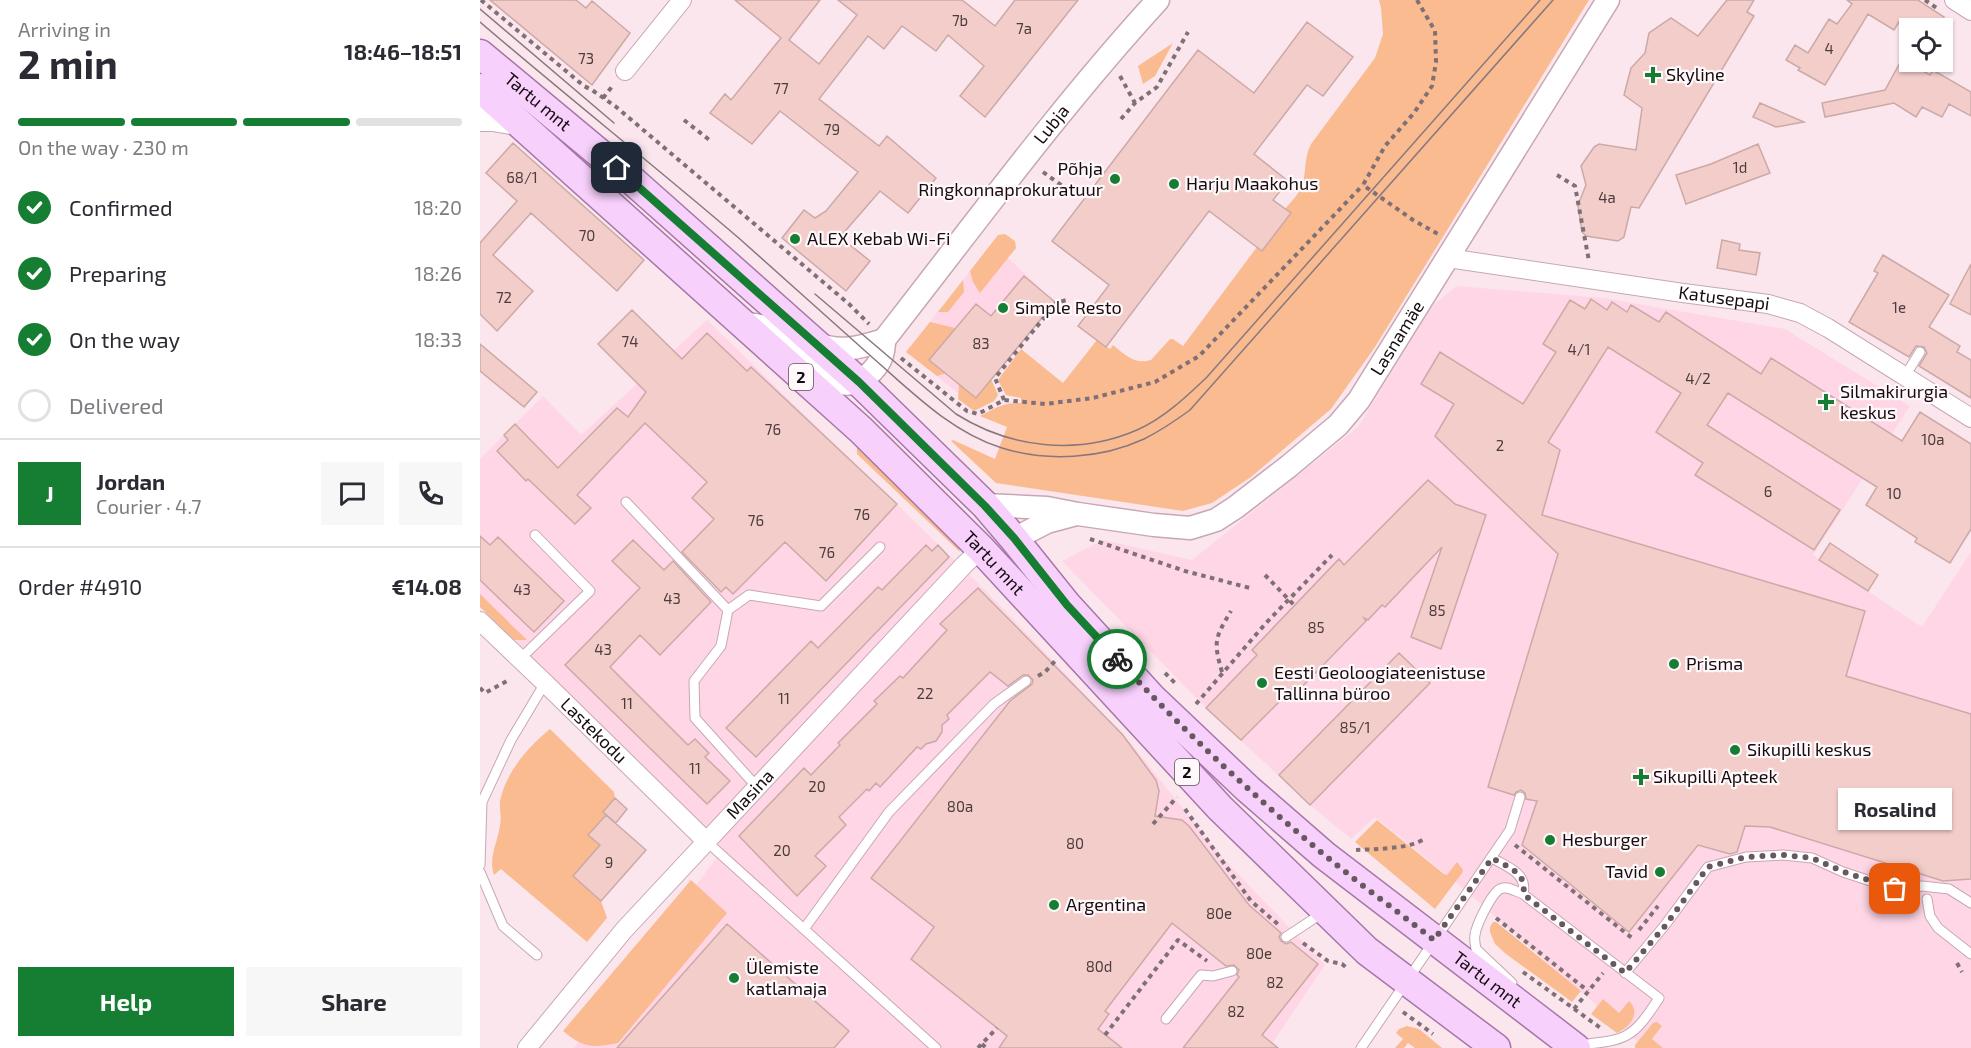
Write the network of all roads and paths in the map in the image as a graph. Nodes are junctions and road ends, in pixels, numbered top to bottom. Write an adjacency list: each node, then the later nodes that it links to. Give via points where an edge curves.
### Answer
1 (481, 0): 29 (path, via 584,86 615,106 849,304)
2 (682, 0): 10 (street)
3 (1158, 0): 29 (street, Lubja, via 1067,106)
4 (1417, 0): 23 (path, via 1435,30 1432,86 1385,146)
5 (1608, 0): 25 (street, Lasnamäe)
6 (1954, 0): 7 (street)
7 (1971, 11)
8 (1188, 32): 15 (path, via 1157,87)
9 (480, 54): 14 (main road, Tartu mnt / 2)
10 (625, 71)
11 (480, 74): 14 (main road, via 508,95)
12 (1120, 76): 15 (path)
13 (480, 88): 19 (main road, Tartu mnt / 2)
14 (537, 101): 30 (main road, Tartu mnt / 2)
15 (1136, 103): 17 (path)
16 (480, 118): 19 (main road)
17 (1121, 118)
18 (684, 120): 20 (path)
19 (518, 122): 28 (main road, Tartu mnt / 2)
20 (712, 142)
21 (1043, 172): 24 (path, via 1068,190)
22 (1557, 175): 26 (path, via 1575,186)
23 (1363, 185): 25 (path); 34 (path, via 1199,356 1155,382 1093,398 1045,404)
24 (1092, 189)
25 (1446, 248): 26 (street, Katusepapi); 39 (street, Lasnamäe, via 1359,400 1338,425 1236,507 1216,520 1190,528)
26 (1592, 279): 32 (street, Katusepapi, via 1768,304 1800,313)
27 (1070, 299): 34 (path, via 1056,303 995,378)
28 (742, 322): 33 (street, via 772,329 831,380 844,384); 36 (main road, Tartu mnt / 2, via 861,429)
29 (885, 340): 30 (street, via 851,349); 33 (street, Lubja, via 884,353 872,372); 34 (path, via 901,358 967,411 978,414)
30 (816, 343): 33 (main road, Tartu mnt / 2)
31 (1920, 352): 32 (lane)
32 (1905, 376): 35 (street, Katusepapi)
33 (859, 382): 38 (main road, Tartu mnt / 2)
34 (1004, 400)
35 (1971, 418)
36 (912, 481): 41 (main road, via 949,495 985,530); 44 (main road, Tartu mnt / 2)
37 (626, 502): 51 (lane)
38 (985, 506): 39 (street, Lasnamäe, via 1047,508); 41 (main road, Tartu mnt / 2)
39 (1078, 514): 41 (street, Lasnamäe, via 1047,522)
40 (535, 535): 54 (lane, via 590,591)
41 (1014, 538): 49 (main road, Tartu mnt / 2)
42 (1094, 540): 47 (path)
43 (880, 547): 51 (lane, via 821,606 749,595)
44 (981, 549): 49 (main road, via 1011,558 1035,585); 63 (street, Masina); 78 (main road, Tartu mnt / 2, via 1220,808)
45 (1332, 555): 48 (path)
46 (1265, 575): 48 (path)
47 (1250, 588)
48 (1288, 600): 50 (path); 57 (path)
49 (1067, 605): 83 (main road, Tartu mnt / 2, via 1152,698 1248,789 1324,855)
50 (1294, 605)
51 (728, 610): 63 (lane, via 721,646 694,681 695,718)
52 (1232, 611): 57 (path, via 1218,633 1216,649)
53 (480, 621): 54 (street, Lastekodu)
54 (520, 659): 60 (street, Lastekodu)
55 (1057, 659): 56 (path)
56 (1045, 672)
57 (1223, 672): 62 (path)
58 (507, 681): 61 (path, via 485,693)
59 (1026, 681): 80 (lane, via 994,704 889,812)
60 (545, 683): 69 (street, Lastekodu); 72 (lane, via 482,802)
61 (480, 688)
62 (1196, 704)
63 (757, 787): 69 (street, Masina)
64 (1177, 797): 66 (path)
65 (1520, 797): 67 (lane)
66 (1153, 824)
67 (1505, 837): 71 (lane); 82 (path)
68 (1424, 838): 70 (path, via 1403,845)
69 (706, 841): 80 (lane); 104 (street, Masina, via 624,930)
70 (1349, 850)
71 (1492, 858): 74 (lane, via 1519,874); 83 (lane)
72 (480, 865)
73 (480, 873): 85 (lane, via 503,926)
74 (1523, 894): 86 (lane); 91 (lane, via 1509,888 1497,891 1474,936 1476,949)
75 (1664, 898): 82 (path)
76 (1927, 899): 84 (lane, via 1930,916 1938,928)
77 (1971, 903): 90 (lane, via 1949,889 1895,889 1812,858 1746,857 1708,867)
78 (1326, 911): 81 (lane); 93 (main road, Tartu mnt / 2, via 1367,951)
79 (1493, 916): 92 (path)
80 (804, 929): 105 (lane)
81 (1288, 936): 88 (path)
82 (1632, 938): 86 (path)
83 (1434, 940): 93 (lane); 97 (main road, Tartu mnt / 2)
84 (1971, 954)
85 (537, 955)
86 (1611, 962): 90 (lane); 92 (path)
87 (1518, 968): 95 (path)
88 (1350, 971)
89 (1228, 972): 96 (lane, via 1201,975); 99 (path, via 1178,940)
90 (1625, 973): 101 (lane, via 1659,998 1628,1036)
91 (1520, 990)
92 (1588, 991): 95 (path)
93 (1400, 993): 100 (path); 108 (lane); 109 (main road, Tartu mnt / 2)
94 (1526, 998): 97 (lane)
95 (1574, 1009): 101 (path)
96 (1166, 1019)
97 (1545, 1023): 103 (main road, Tartu mnt / 2)
98 (997, 1028): 102 (path)
99 (1105, 1035)
100 (1434, 1035)
101 (1618, 1041): 103 (lane)
102 (982, 1044): 106 (path); 107 (path)
103 (1575, 1047)
104 (526, 1048)
105 (936, 1048)
106 (978, 1048)
107 (986, 1048)
108 (1360, 1048)
109 (1496, 1048)

